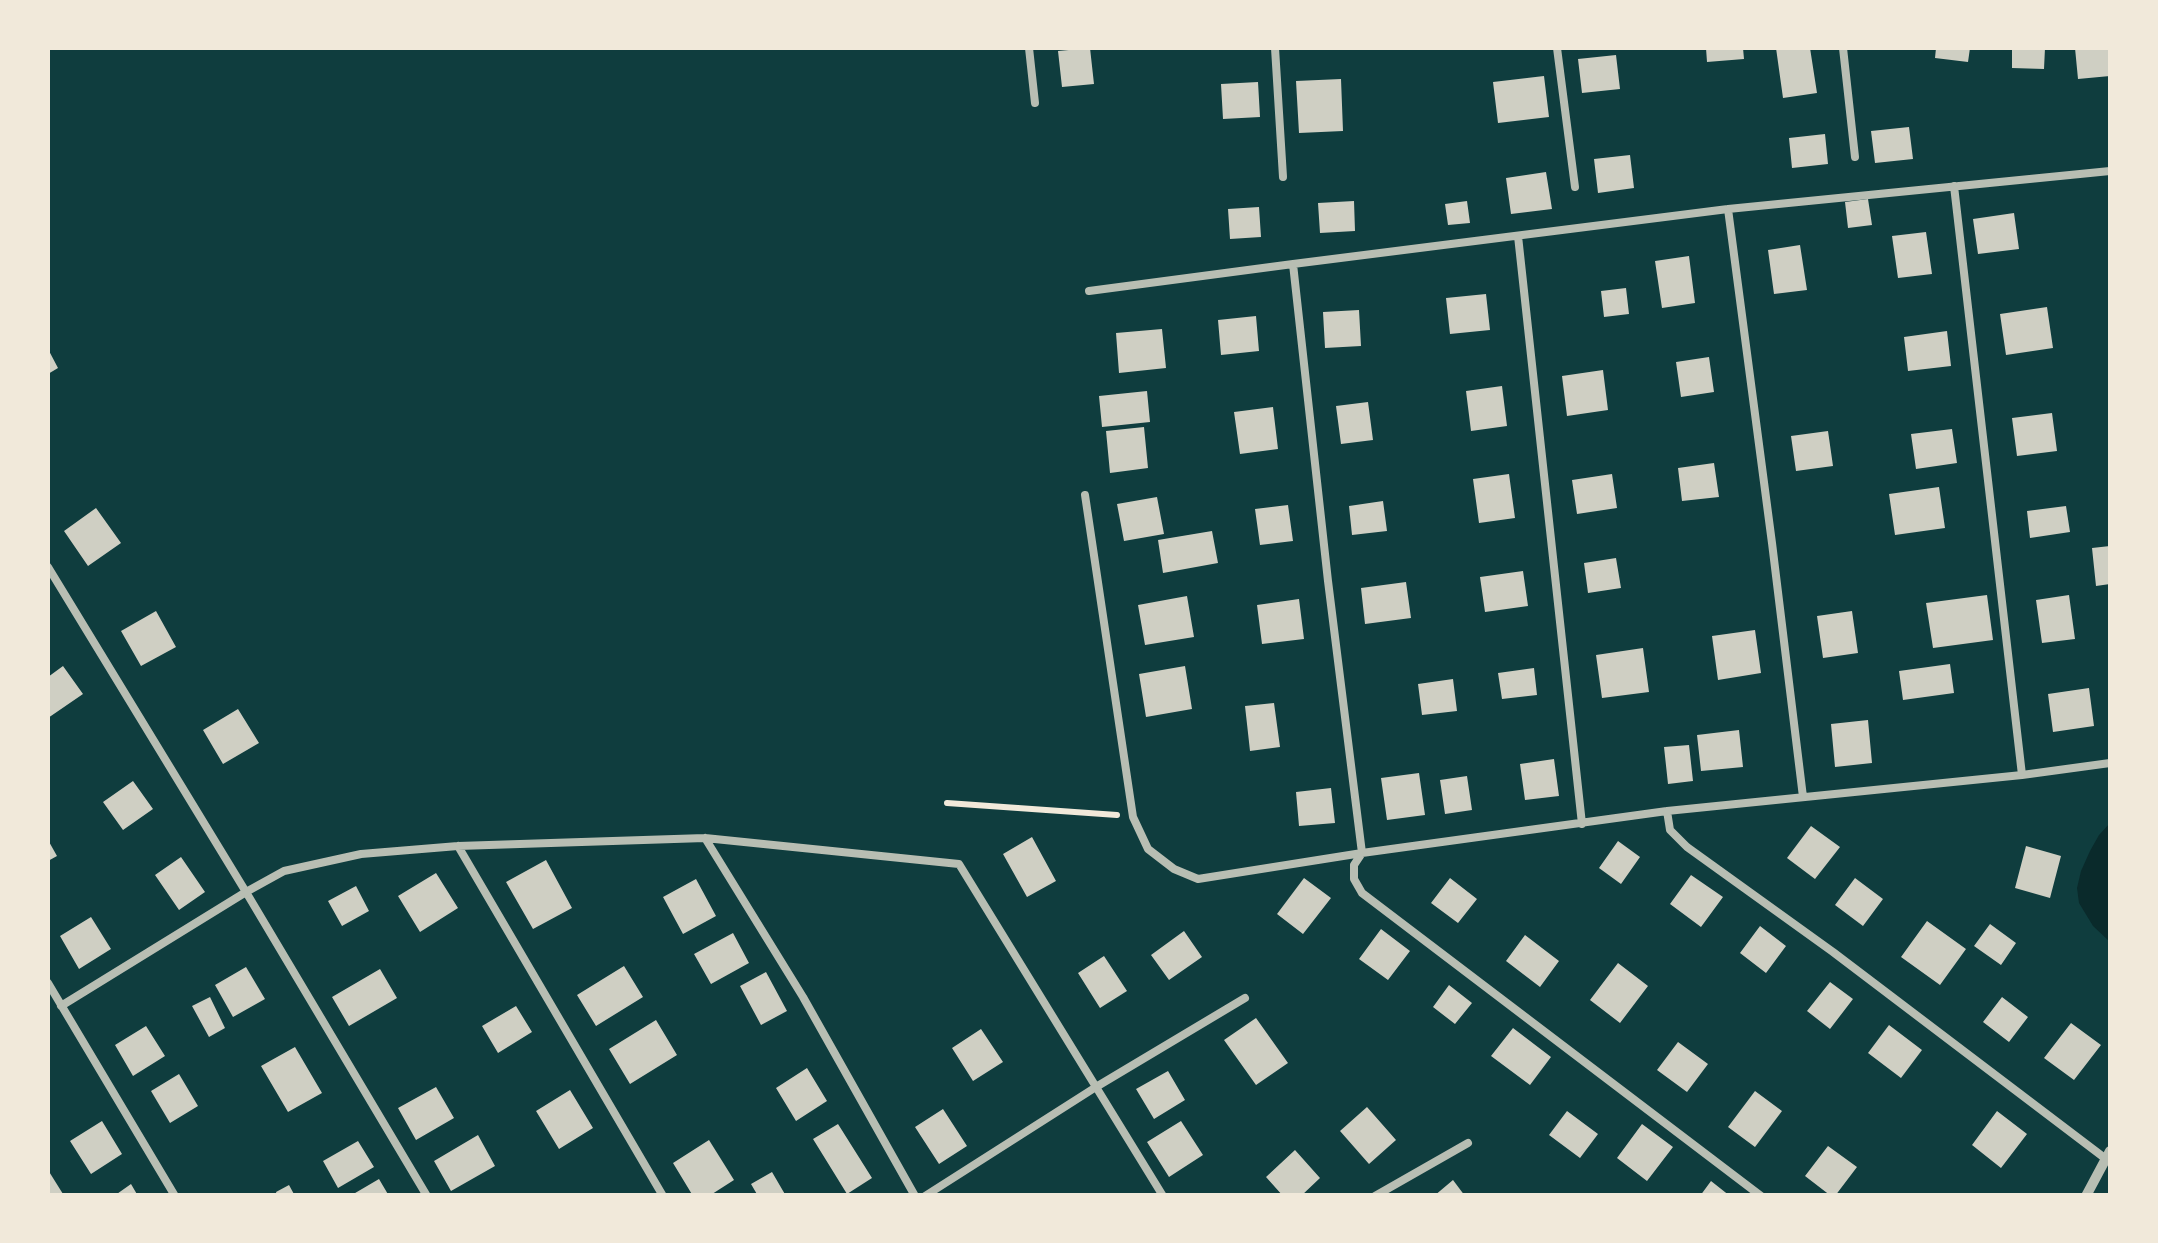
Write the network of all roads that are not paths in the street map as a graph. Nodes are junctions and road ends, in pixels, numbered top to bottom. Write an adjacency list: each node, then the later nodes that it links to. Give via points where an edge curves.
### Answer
1 (1029, 48): 5 (lane)
2 (1275, 48): 8 (lane)
3 (1557, 48): 10 (lane)
4 (1842, 48): 6 (lane)
5 (1035, 103)
6 (1855, 157)
7 (2110, 172): 9 (lane)
8 (1283, 176)
9 (1954, 186): 11 (lane); 18 (lane)
10 (1575, 187)
11 (1728, 209): 12 (lane); 19 (lane)
12 (1518, 236): 13 (lane); 21 (lane)
13 (1293, 264): 14 (lane); 24 (lane)
14 (1089, 291)
15 (1084, 495): 24 (lane, via 1133,816 1148,849 1198,879)
16 (48, 566): 25 (lane)
17 (2110, 763): 18 (lane)
18 (2022, 775): 19 (lane)
19 (1803, 797): 20 (lane)
20 (1667, 811): 21 (lane); 31 (lane, via 1670,830 1687,847)
21 (1582, 824): 24 (lane)
22 (705, 838): 23 (lane); 29 (lane, via 959,864); 35 (lane)
23 (458, 846): 25 (lane, via 361,854 284,871); 34 (lane)
24 (1362, 852): 39 (lane, via 1354,865 1362,892)
25 (246, 892): 28 (lane); 33 (lane)
26 (48, 983): 28 (lane)
27 (1246, 998): 29 (lane)
28 (61, 1006): 32 (lane)
29 (1096, 1087): 36 (lane); 37 (lane)
30 (1468, 1143): 38 (lane)
31 (2108, 1155): 40 (street)
32 (175, 1196)
33 (426, 1196)
34 (663, 1196)
35 (915, 1196)
36 (925, 1196)
37 (1163, 1196)
38 (1375, 1196)
39 (1761, 1196)
40 (2086, 1196)

